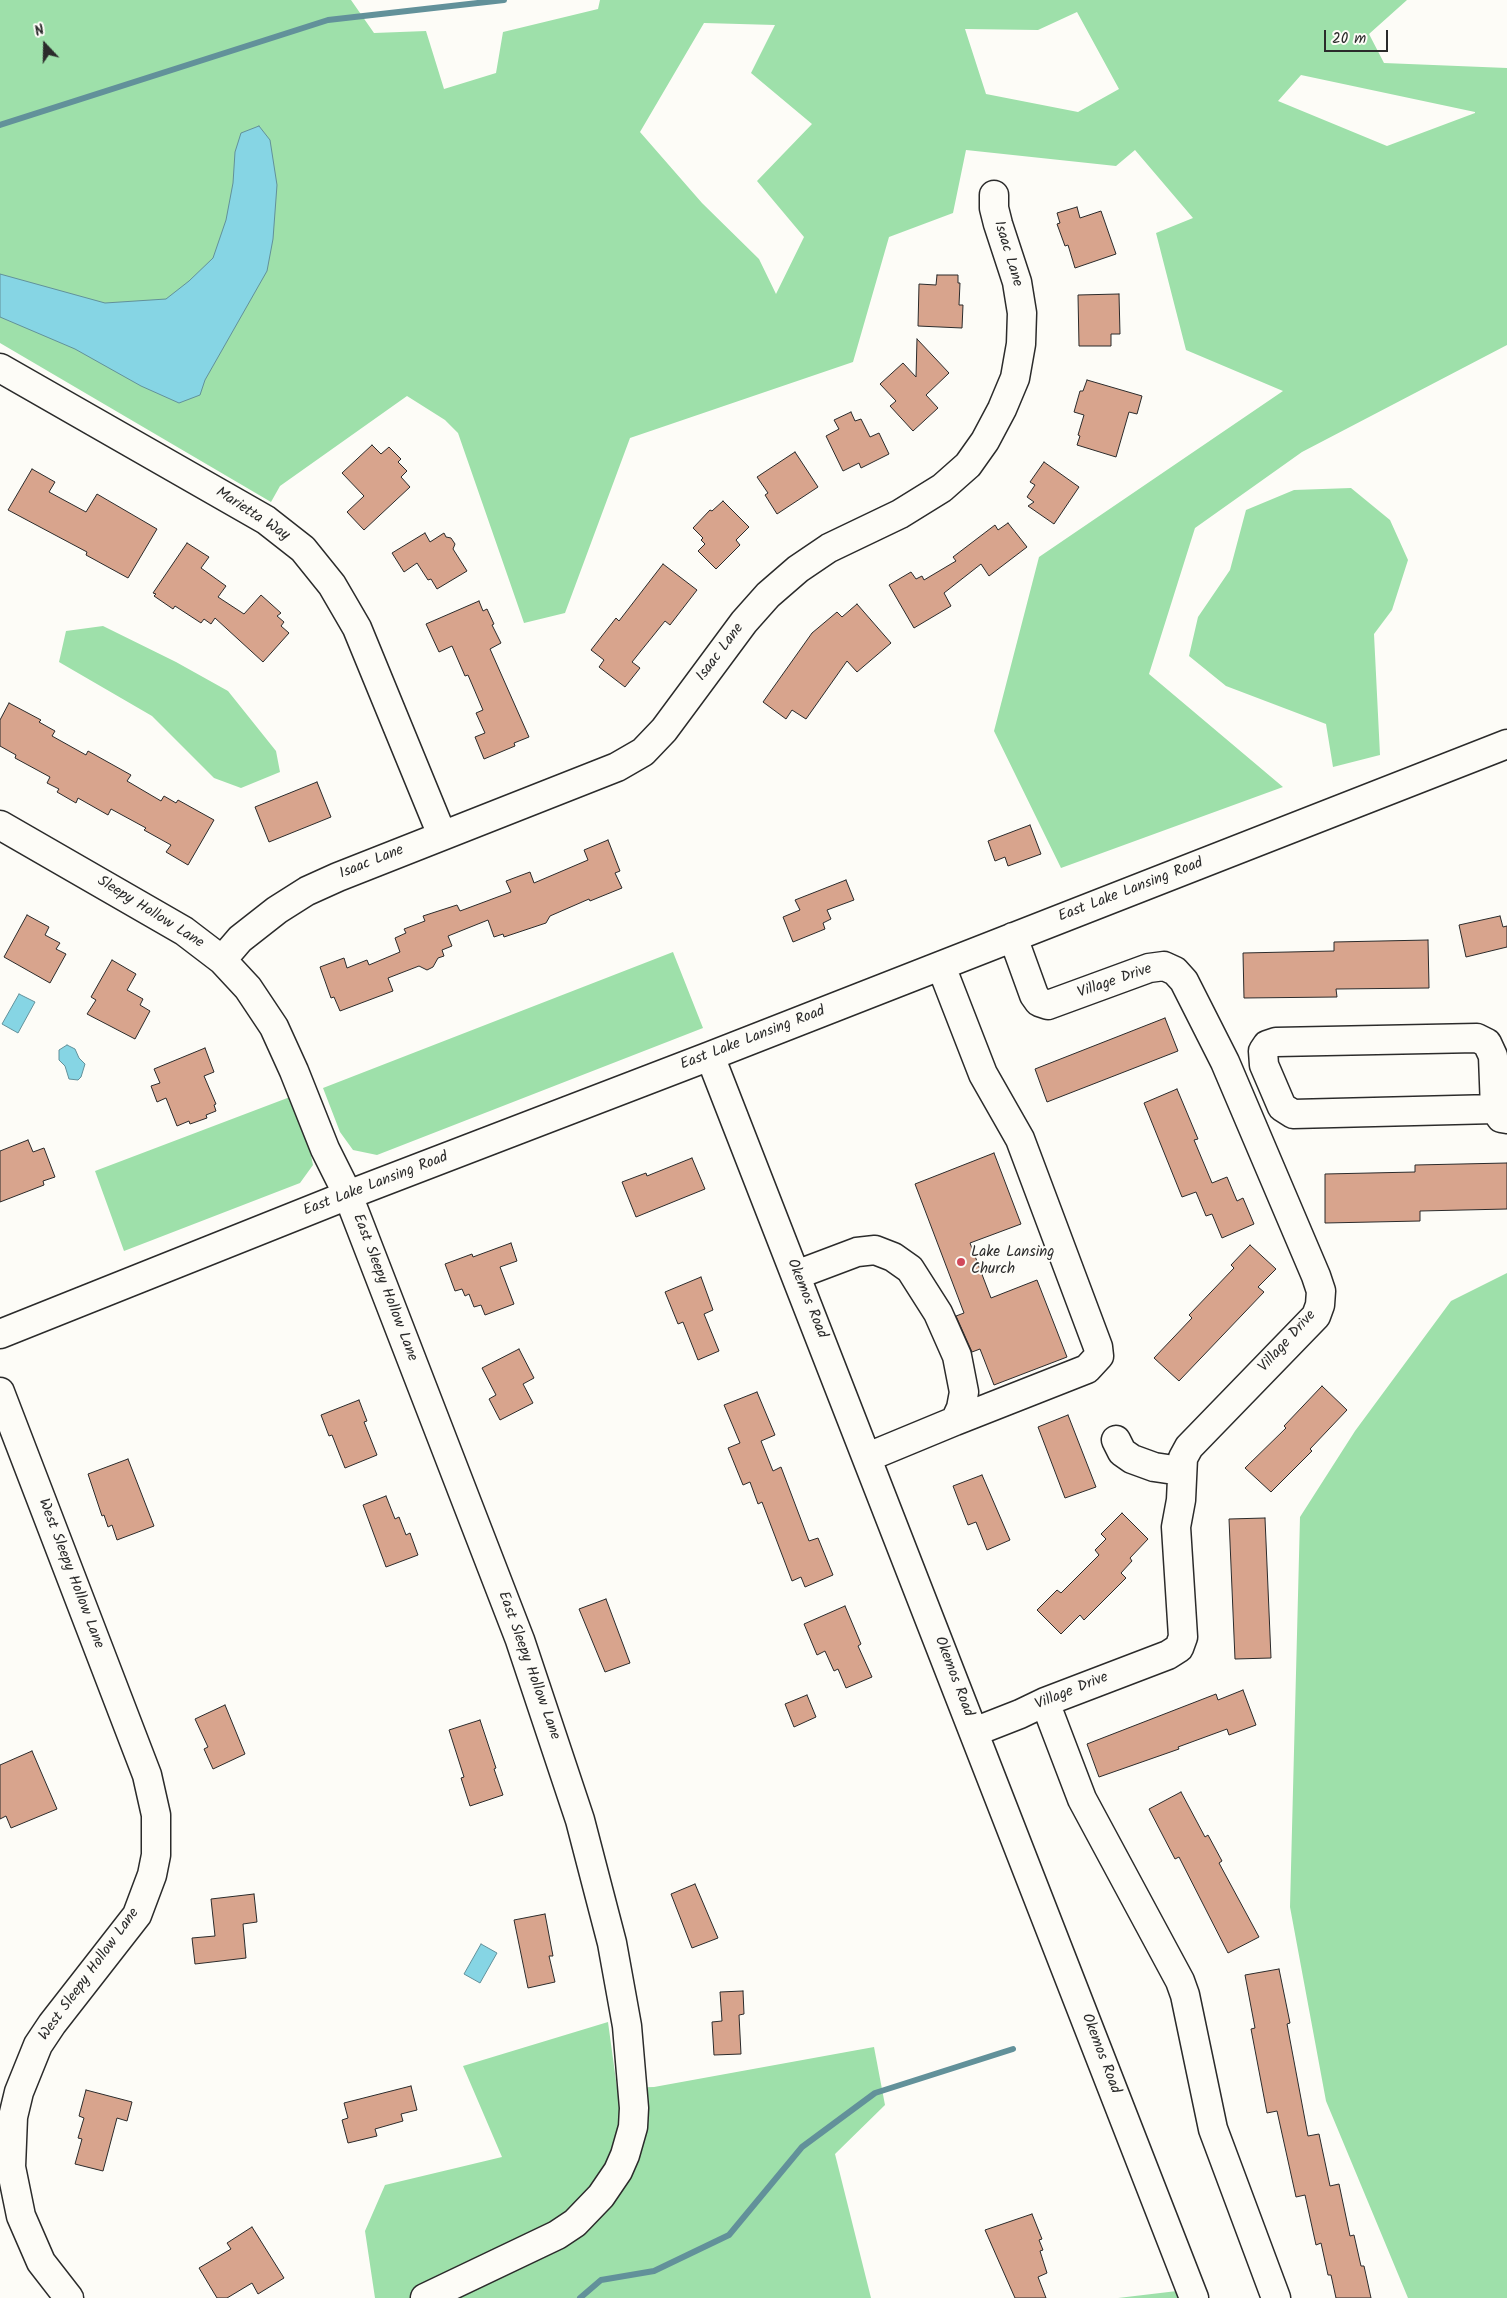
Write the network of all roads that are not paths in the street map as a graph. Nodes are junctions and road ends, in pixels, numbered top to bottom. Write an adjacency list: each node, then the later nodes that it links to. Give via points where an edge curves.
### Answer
1 (994, 195): 5 (street, Isaac Lane, via 998,224 1017,282 1022,313 1021,344 1015,378 1002,409 968,465 942,488 900,514 829,548 790,576 744,622 664,730 643,752 616,767)
2 (0, 368): 5 (street, Marietta Way, via 266,520 302,549 332,585 356,628)
3 (1507, 744): 6 (street, East Lake Lansing Road)
4 (0, 825): 7 (street, Sleepy Hollow Lane, via 150,910)
5 (442, 835): 7 (street, Isaac Lane, via 307,891 276,910 240,939)
6 (1013, 937): 8 (street, East Lake Lansing Road); 18 (street, Village Drive, via 1034,995 1038,1002 1048,1005 1150,968 1164,966 1175,971 1184,981 1225,1062 1321,1291 1316,1316 1189,1447)
7 (222, 960): 11 (street, Sleepy Hollow Lane, via 248,988 274,1027 325,1149)
8 (941, 966): 9 (street, East Lake Lansing Road); 15 (street, via 983,1074 1020,1139 1099,1356 1087,1369)
9 (710, 1056): 11 (street, East Lake Lansing Road); 12 (street, Okemos Road)
10 (1501, 1114): 10 (street, via 1493,1056 1487,1043 1477,1038 1276,1042 1267,1044 1263,1051 1264,1065 1282,1107 1293,1114)
11 (348, 1195): 13 (street, East Lake Lansing Road); 22 (street, East Sleepy Hollow Lane, via 520,1640 551,1730 590,1855 612,1943 628,2026 634,2108 625,2155 618,2171 602,2196 574,2223 557,2235)
12 (796, 1276): 15 (street, via 857,1252 874,1250 893,1257 910,1269 938,1313 957,1356 964,1392); 17 (street, Okemos Road)
13 (0, 1334)
14 (0, 1392): 21 (street, West Sleepy Hollow Lane, via 146,1776 156,1814 156,1855 137,1915 38,2046 19,2092 13,2117 11,2167 21,2216 41,2262)
15 (955, 1421): 17 (street)
16 (1116, 1440): 18 (street, via 1122,1452 1132,1459 1154,1468)
17 (868, 1457): 20 (street, Okemos Road)
18 (1181, 1472): 19 (street, Village Drive, via 1176,1527 1183,1637 1179,1648)
19 (1045, 1702): 20 (street, Village Drive); 24 (street, via 1082,1799 1182,1988 1213,2129)
20 (974, 1732): 23 (street, Okemos Road)
21 (69, 2298)
22 (425, 2298)
23 (1194, 2298)
24 (1276, 2298)

